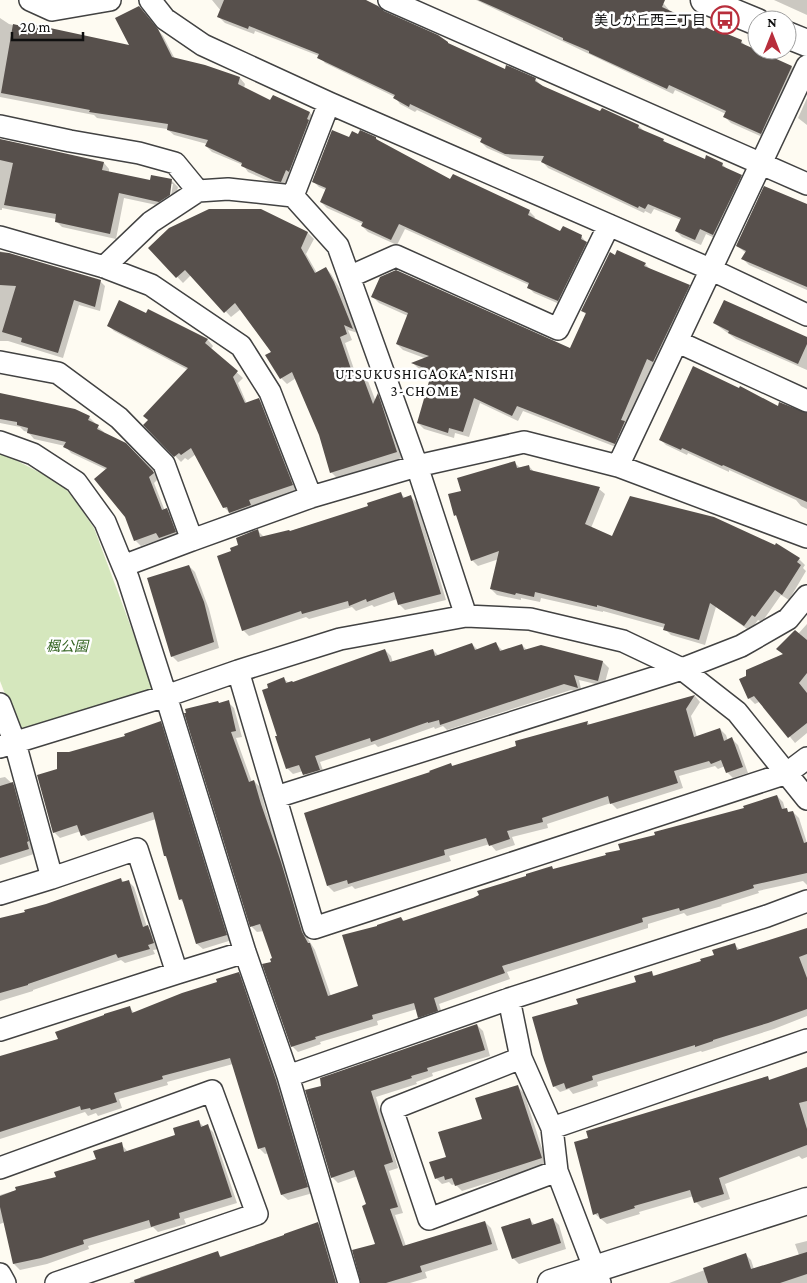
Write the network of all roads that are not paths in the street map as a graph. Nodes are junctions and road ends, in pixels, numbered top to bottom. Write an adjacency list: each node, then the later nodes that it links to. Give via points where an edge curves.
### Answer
1 (30, 0): 2 (street, via 52,10)
2 (110, 0)
3 (150, 0): 8 (street, via 165,19 203,45)
4 (389, 0): 10 (street)
5 (704, 0): 6 (street)
6 (747, 18)
7 (807, 66): 10 (street)
8 (329, 103): 13 (street); 14 (street)
9 (0, 126): 12 (street, via 175,163)
10 (761, 163): 11 (street); 17 (street)
11 (807, 184)
12 (198, 191): 13 (street, via 228,189); 16 (street, via 151,222)
13 (293, 196): 18 (street, via 338,246)
14 (609, 226): 17 (street); 18 (street, via 558,330 396,256)
15 (0, 237): 16 (street)
16 (104, 267): 26 (street, via 151,285 241,346 270,392)
17 (712, 270): 19 (street); 20 (street)
18 (349, 277): 24 (street)
19 (807, 315)
20 (678, 342): 22 (street); 25 (street)
21 (0, 362): 28 (street, via 58,373 119,418 164,464)
22 (807, 401)
23 (0, 442): 29 (street, via 33,454 76,482 105,522)
24 (418, 466): 25 (street, via 524,442); 26 (street); 31 (street)
25 (618, 466): 27 (street)
26 (311, 497): 28 (street)
27 (807, 537)
28 (192, 540): 29 (street)
29 (123, 566): 34 (street)
30 (807, 596): 32 (street, via 788,618 742,646)
31 (466, 616): 32 (street, via 530,619 623,641); 33 (street, via 340,639)
32 (682, 668): 38 (street, via 737,712); 39 (street)
33 (238, 671): 34 (street); 39 (street)
34 (166, 696): 36 (street); 44 (street)
35 (0, 704): 36 (street)
36 (8, 745): 41 (street)
37 (807, 758): 38 (street)
38 (788, 773): 39 (street, via 314,928); 40 (street)
39 (276, 797)
40 (807, 799)
41 (52, 878): 42 (street); 45 (street, via 137,849)
42 (0, 894)
43 (807, 901): 46 (street)
44 (245, 952): 45 (street); 50 (street)
45 (176, 973): 47 (street)
46 (508, 999): 49 (street); 50 (street)
47 (0, 1030)
48 (807, 1040): 51 (street)
49 (521, 1058): 51 (street); 53 (street, via 392,1109 429,1219)
50 (288, 1076): 59 (street)
51 (552, 1128): 53 (street)
52 (0, 1168): 58 (street, via 212,1092 257,1214)
53 (557, 1171): 56 (street)
54 (807, 1200): 56 (street)
55 (0, 1274): 57 (street)
56 (598, 1276): 60 (street)
57 (5, 1283)
58 (56, 1283)
59 (349, 1283)
60 (551, 1283)

